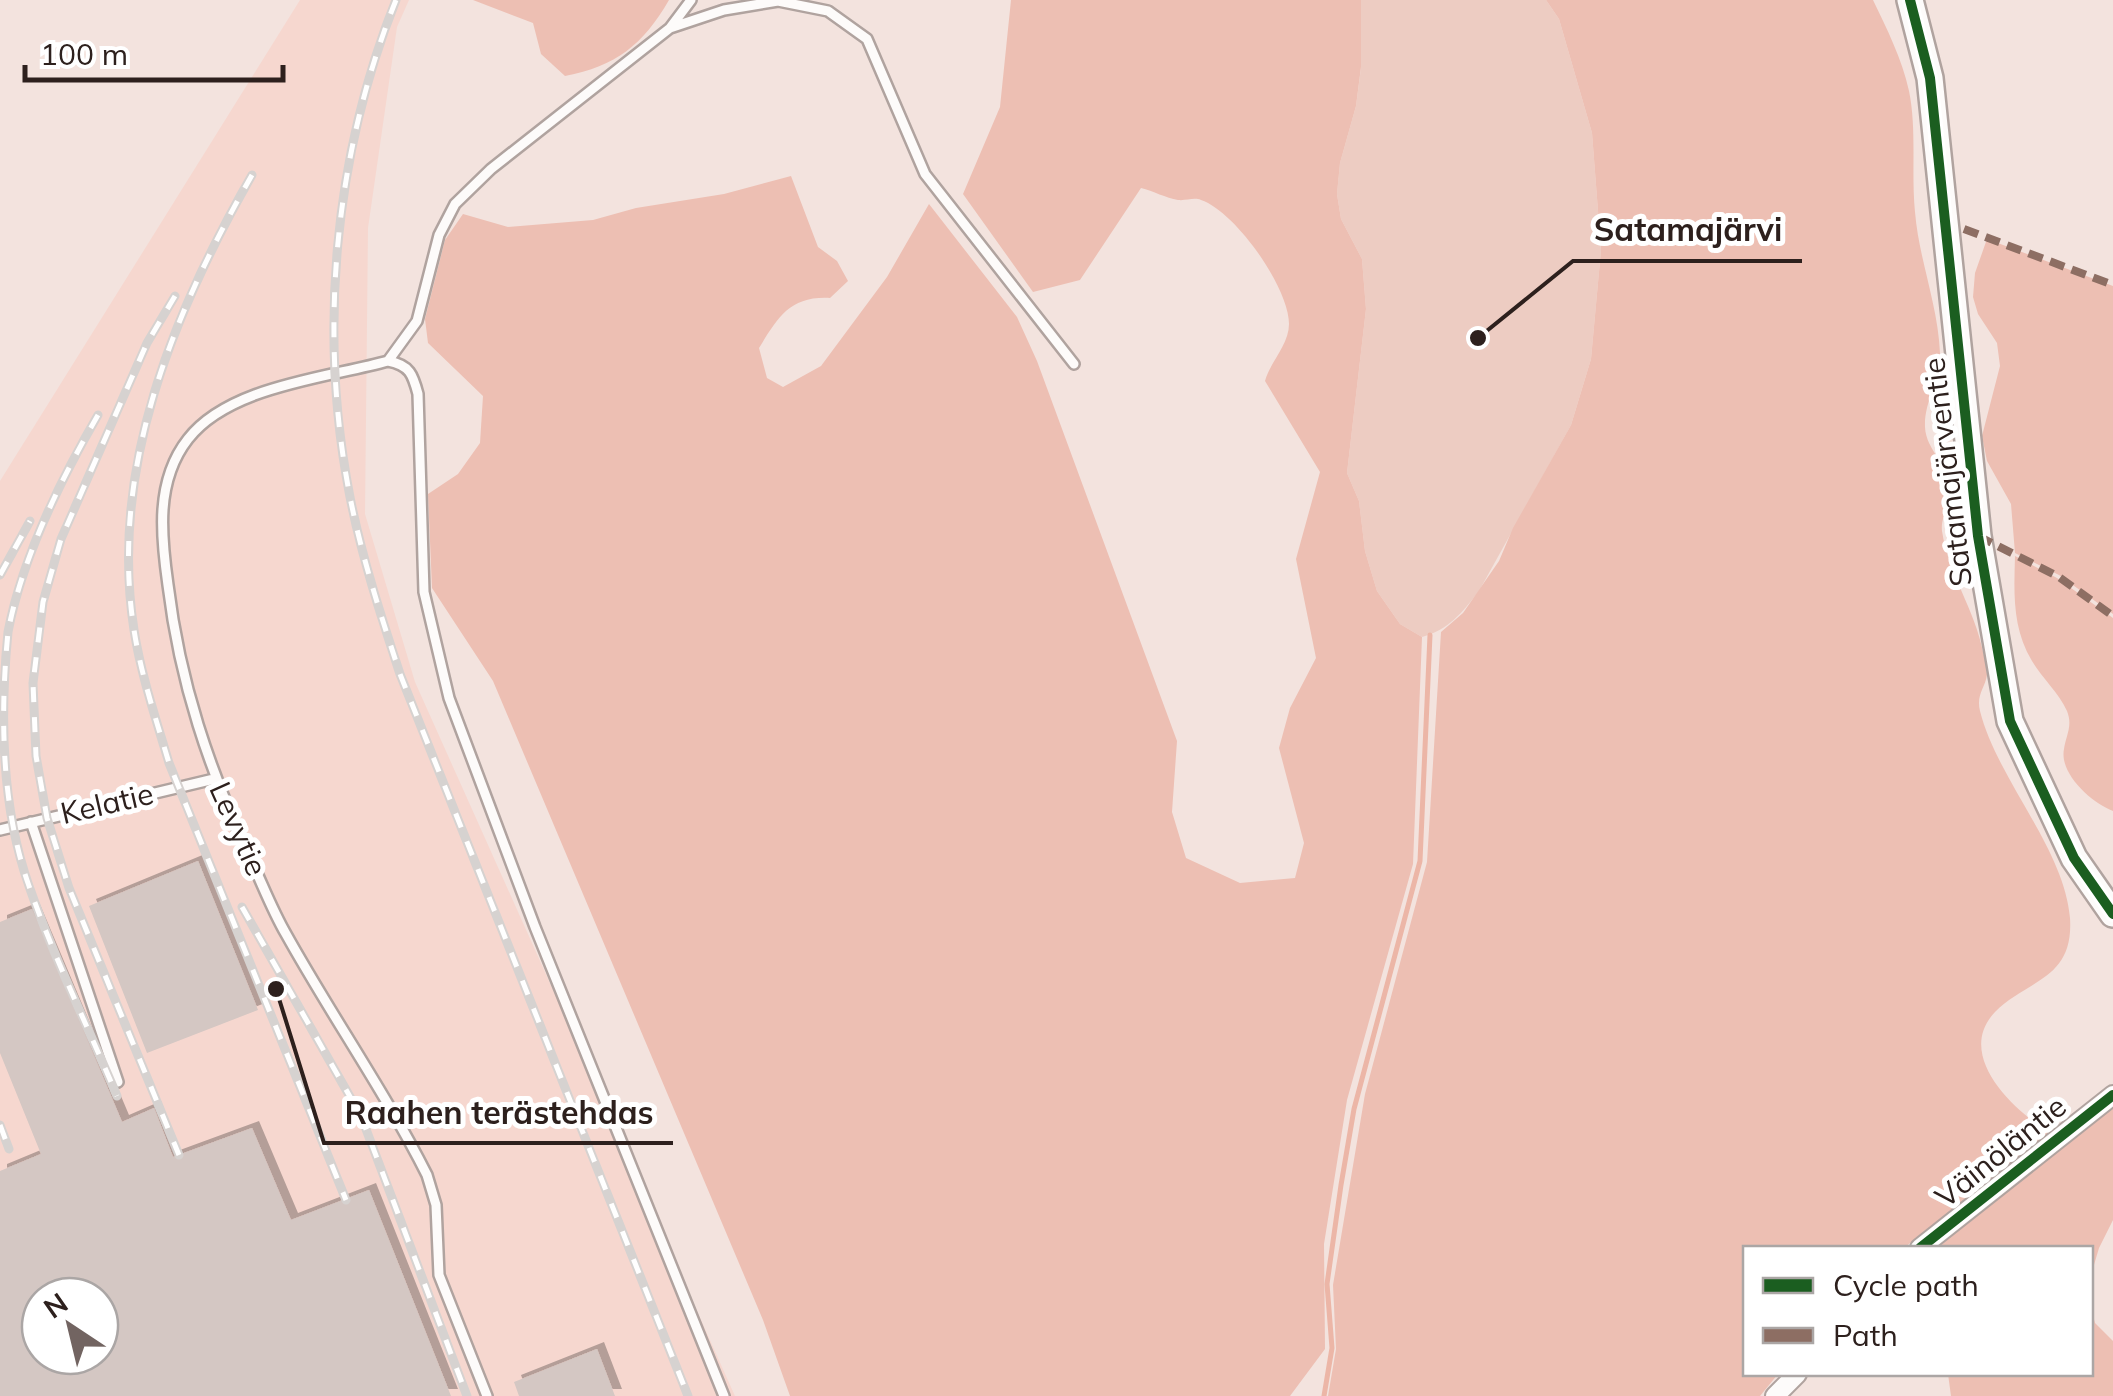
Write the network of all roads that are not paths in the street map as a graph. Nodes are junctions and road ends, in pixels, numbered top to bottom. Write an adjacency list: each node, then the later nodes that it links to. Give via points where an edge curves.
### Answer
1 (691, 0): 3 (lane)
2 (1910, 0): 9 (street, Satamajärventie, via 1930,78 1978,536 2010,721 2074,858)
3 (670, 28): 4 (lane, via 456,204 439,235 417,322); 5 (lane, via 778,2 828,11 867,39 925,174)
4 (388, 361): 6 (lane, Levytie, via 238,402 189,437 174,460 162,512 171,615); 15 (lane, via 413,373 418,394 424,592 449,698)
5 (1074, 364)
6 (214, 779): 7 (lane, Kelatie); 14 (lane, Levytie, via 284,930 427,1175 436,1205 439,1275)
7 (31, 822): 8 (lane, Kelatie); 10 (lane)
8 (0, 830)
9 (2113, 914)
10 (118, 1082)
11 (2113, 1094): 12 (street, Väinöläntie)
12 (1923, 1246)
13 (1795, 1376): 16 (street)
14 (487, 1396)
15 (724, 1396)
16 (1774, 1396)

